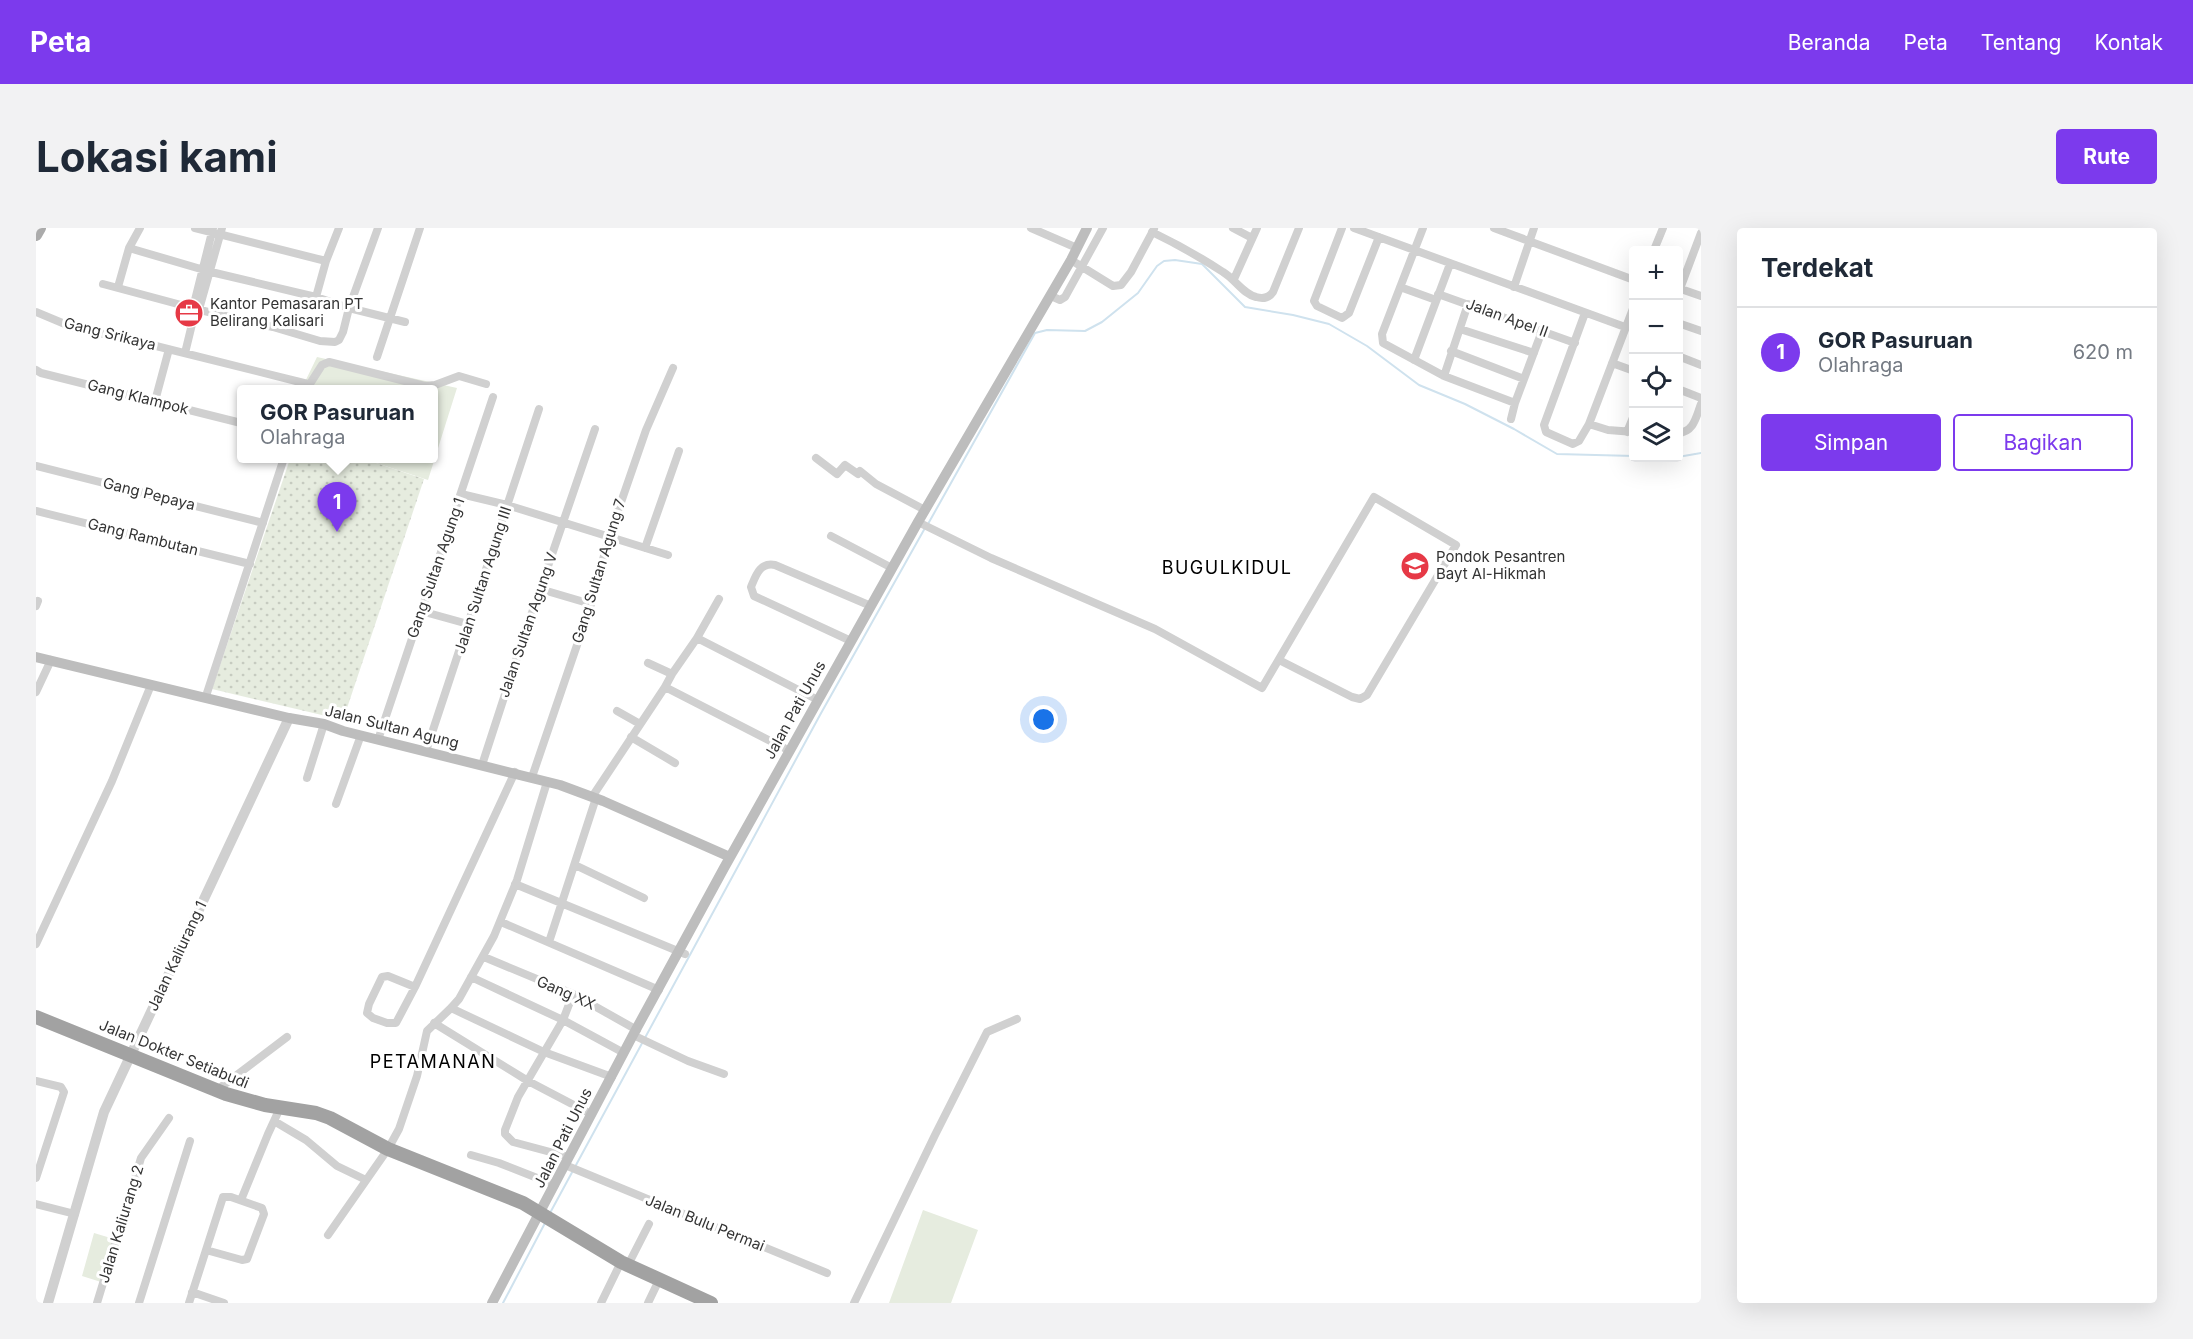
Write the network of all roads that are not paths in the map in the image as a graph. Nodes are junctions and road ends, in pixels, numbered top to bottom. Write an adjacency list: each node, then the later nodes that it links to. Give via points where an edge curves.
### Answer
1 (40, 228): 22 (main road)
2 (140, 228): 27 (street)
3 (195, 228): 20 (street)
4 (337, 228): 31 (street)
5 (378, 228): 48 (street)
6 (420, 228): 52 (street)
7 (1031, 228): 28 (street)
8 (1087, 228): 28 (main road, Jalan Pati Unus)
9 (1103, 228): 32 (street)
10 (1233, 228): 24 (street)
11 (1257, 228): 24 (street)
12 (1299, 228): 37 (street, via 1270,297 1249,294)
13 (1342, 228): 23 (street, via 1314,301 1338,317 1349,313)
14 (1354, 228): 23 (street)
15 (1423, 228): 29 (street)
16 (1494, 228): 25 (street)
17 (1534, 228): 25 (street)
18 (1663, 228): 26 (street)
19 (1154, 230): 32 (street, via 1121,285 1113,286); 37 (street)
20 (217, 231): 31 (street); 34 (street); 35 (street)
21 (1701, 233): 30 (street)
22 (36, 234)
23 (1379, 237): 29 (street)
24 (1252, 238): 37 (street)
25 (1529, 242): 36 (street); 42 (street)
26 (1656, 246)
27 (129, 248): 34 (street); 40 (street)
28 (1077, 248): 32 (main road, Jalan Pati Unus)
29 (1414, 249): 33 (street); 41 (street)
30 (1697, 258): 38 (street)
31 (327, 261): 45 (street)
32 (1076, 263): 98 (main road, Jalan Pati Unus)
33 (1450, 264): 42 (street); 46 (street)
34 (202, 268): 35 (street); 50 (street)
35 (211, 272): 45 (street); 50 (street)
36 (1629, 278)
37 (1234, 279)
38 (1683, 283)
39 (103, 284): 40 (street)
40 (118, 287): 50 (street)
41 (1400, 287): 46 (street, Jalan Apel II); 67 (street, via 1382,339 1385,345)
42 (1514, 287): 51 (street)
43 (1683, 291): 44 (street)
44 (1701, 296)
45 (316, 297): 48 (street)
46 (1437, 297): 47 (street, Jalan Apel II); 67 (street)
47 (1468, 304): 57 (street); 58 (street, Jalan Apel II)
48 (349, 308): 50 (street, via 339,340 329,343); 52 (street)
49 (36, 312): 61 (street, Gang Srikaya, via 64,324)
50 (196, 312): 63 (street)
51 (1585, 313): 56 (street); 60 (street)
52 (391, 318): 54 (street); 65 (street)
53 (1629, 318): 56 (street)
54 (405, 322)
55 (1683, 325): 59 (street)
56 (1625, 327): 68 (street)
57 (1460, 329): 62 (street); 64 (street)
58 (1542, 331): 60 (street, Jalan Apel II); 64 (street)
59 (1701, 331)
60 (1575, 343): 88 (street, via 1544,428 1573,444)
61 (169, 349): 63 (street, Gang Srikaya); 82 (street)
62 (1451, 351): 73 (street); 74 (street)
63 (185, 353): 76 (street, Gang Srikaya)
64 (1533, 353): 74 (street)
65 (378, 357)
66 (1683, 358): 69 (street)
67 (1414, 360): 73 (street)
68 (1612, 363): 71 (street); 88 (street)
69 (1701, 365)
70 (673, 368): 103 (street, Gang Sultan Agung 7, via 646,430)
71 (1629, 369)
72 (39, 372): 82 (street, Gang Klampok)
73 (1444, 376): 83 (street)
74 (1524, 379): 83 (street)
75 (486, 384): 78 (street, via 459,376)
76 (304, 385): 77 (street, via 329,362)
77 (421, 385)
78 (435, 385)
79 (1683, 391): 81 (street)
80 (493, 397): 96 (street, Gang Sultan Agung 1)
81 (1701, 398)
82 (154, 401): 87 (street, Gang Klampok)
83 (1515, 403): 86 (street)
84 (1701, 404): 91 (street, via 1692,427)
85 (539, 409): 97 (street, Jalan Sultan Agung III)
86 (1511, 419)
87 (237, 422)
88 (1588, 424): 90 (street)
89 (595, 429): 101 (street, Jalan Sultan Agung V)
90 (1629, 432)
91 (1683, 432)
92 (679, 451): 105 (street)
93 (816, 458): 98 (street, via 837,474 845,465 858,474 860,471)
94 (282, 463): 100 (street)
95 (36, 466): 100 (street, Gang Pepaya)
96 (461, 494): 97 (street); 113 (street, Gang Sultan Agung 1)
97 (507, 505): 101 (street); 114 (street, Jalan Sultan Agung III)
98 (925, 510): 102 (main road, Jalan Pati Unus)
99 (36, 511): 107 (street, Gang Rambutan)
100 (259, 522): 107 (street)
101 (563, 524): 103 (street); 109 (street, Jalan Sultan Agung V)
102 (923, 525): 108 (main road, Jalan Pati Unus); 119 (street, via 1155,630 1262,688)
103 (609, 537): 105 (street); 111 (street, Gang Sultan Agung 7)
104 (831, 537): 108 (street)
105 (645, 548): 106 (street)
106 (668, 555)
107 (246, 562): 125 (street)
108 (892, 568): 112 (main road, Jalan Pati Unus)
109 (540, 589): 111 (street); 137 (street, Jalan Sultan Agung V)
110 (719, 598): 115 (street)
111 (591, 604): 139 (street, Gang Sultan Agung 7)
112 (871, 606): 116 (main road, Jalan Pati Unus); 116 (street, via 775,565 760,568 751,587 754,596)
113 (421, 611): 114 (street); 133 (street, Gang Sultan Agung 1)
114 (468, 624): 134 (street, Jalan Sultan Agung III)
115 (697, 638): 121 (street); 126 (street)
116 (851, 641): 126 (main road, Jalan Pati Unus)
117 (36, 657): 118 (main road, Jalan Sultan Agung)
118 (51, 660): 122 (main road, Jalan Sultan Agung); 124 (street)
119 (1278, 660): 119 (street, via 1374,497 1456,545 1367,695 1360,699 1352,697)
120 (648, 663): 121 (street)
121 (672, 674): 123 (street)
122 (151, 685): 125 (main road, Jalan Sultan Agung); 151 (street, via 112,781)
123 (665, 687): 130 (street); 135 (street)
124 (36, 692)
125 (206, 696): 128 (main road, Jalan Sultan Agung)
126 (818, 700): 135 (main road, Jalan Pati Unus)
127 (617, 711): 130 (street)
128 (289, 718): 129 (main road, Jalan Sultan Agung); 167 (street, Jalan Kaliurang 1)
129 (324, 724): 131 (main road, Jalan Sultan Agung); 140 (street)
130 (640, 724): 132 (street)
131 (361, 735): 133 (main road, Jalan Sultan Agung); 143 (street)
132 (631, 737): 136 (street); 142 (street)
133 (378, 740): 134 (main road, Jalan Sultan Agung)
134 (426, 751): 137 (main road, Jalan Sultan Agung)
135 (790, 751): 144 (main road, Jalan Pati Unus)
136 (675, 763)
137 (482, 765): 138 (main road, Jalan Sultan Agung)
138 (515, 772): 139 (main road, Jalan Sultan Agung); 155 (street)
139 (532, 777): 141 (main road, Jalan Sultan Agung)
140 (307, 778)
141 (554, 783): 142 (main road, Jalan Sultan Agung); 146 (street)
142 (594, 797): 144 (main road, Jalan Sultan Agung); 145 (street)
143 (336, 804)
144 (730, 857): 152 (main road, Jalan Pati Unus)
145 (575, 865): 147 (street); 148 (street)
146 (520, 886): 148 (street); 149 (street)
147 (644, 898)
148 (561, 904): 150 (street); 152 (street)
149 (505, 924): 150 (street); 153 (street)
150 (549, 942): 156 (street)
151 (36, 944)
152 (682, 953): 156 (main road, Jalan Pati Unus)
153 (488, 959): 154 (street); 157 (street, Gang XX)
154 (477, 981): 158 (street); 161 (street)
155 (415, 987): 155 (street, via 385,976 367,1013 396,1023)
156 (659, 990): 164 (main road, Jalan Pati Unus)
157 (573, 994): 161 (street); 164 (street, Gang XX)
158 (452, 1008): 162 (street); 165 (street)
159 (36, 1017): 167 (highway, Jalan Dokter Setiabudi)
160 (1017, 1019): 204 (street, via 987,1032)
161 (563, 1020): 165 (street); 166 (street)
162 (434, 1023): 170 (street); 178 (street, via 425,1036 417,1076 399,1129)
163 (286, 1037): 172 (street)
164 (640, 1037): 166 (main road, Jalan Pati Unus); 168 (street, Gang XX)
165 (544, 1052): 169 (street); 170 (street)
166 (624, 1053): 169 (main road, Jalan Pati Unus)
167 (131, 1055): 172 (highway, Jalan Dokter Setiabudi); 186 (street, Jalan Kaliurang 1, via 104,1112)
168 (724, 1074)
169 (612, 1077): 174 (main road, Jalan Pati Unus)
170 (528, 1081): 174 (street); 180 (street, Jalan Bulu Permai, via 518,1097 506,1134 513,1142)
171 (36, 1082): 181 (street, via 61,1087 64,1092)
172 (217, 1090): 173 (highway, Jalan Dokter Setiabudi)
173 (280, 1108): 176 (street); 178 (highway, Jalan Dokter Setiabudi, via 330,1118)
174 (591, 1114): 180 (main road, Jalan Pati Unus)
175 (169, 1118): 197 (street, Jalan Kaliurang 2, via 141,1158)
176 (274, 1121): 182 (street, via 306,1140 337,1166); 184 (street)
177 (190, 1141): 198 (street)
178 (400, 1154): 182 (street); 187 (highway, Jalan Dokter Setiabudi, via 523,1203)
179 (471, 1155): 183 (street)
180 (569, 1164): 183 (main road, Jalan Pati Unus); 192 (street, Jalan Bulu Permai, via 583,1174)
181 (36, 1178)
182 (366, 1180): 189 (street)
183 (555, 1185): 187 (main road, Jalan Pati Unus)
184 (241, 1200): 190 (street, via 223,1197); 190 (street, via 264,1211 248,1259)
185 (36, 1204): 186 (street)
186 (75, 1215): 196 (street, Jalan Kaliurang 1)
187 (545, 1216): 191 (highway, Jalan Dokter Setiabudi); 201 (main road, Jalan Pati Unus)
188 (649, 1224): 191 (street)
189 (328, 1235)
190 (206, 1250): 194 (street)
191 (625, 1264): 193 (highway, Jalan Dokter Setiabudi); 202 (street)
192 (827, 1273)
193 (659, 1280): 195 (highway, Jalan Dokter Setiabudi); 203 (street)
194 (192, 1292): 199 (street); 200 (street)
195 (707, 1302)
196 (48, 1303)
197 (97, 1303)
198 (139, 1303)
199 (189, 1303)
200 (224, 1303)
201 (492, 1303)
202 (601, 1303)
203 (648, 1303)
204 (854, 1303)

